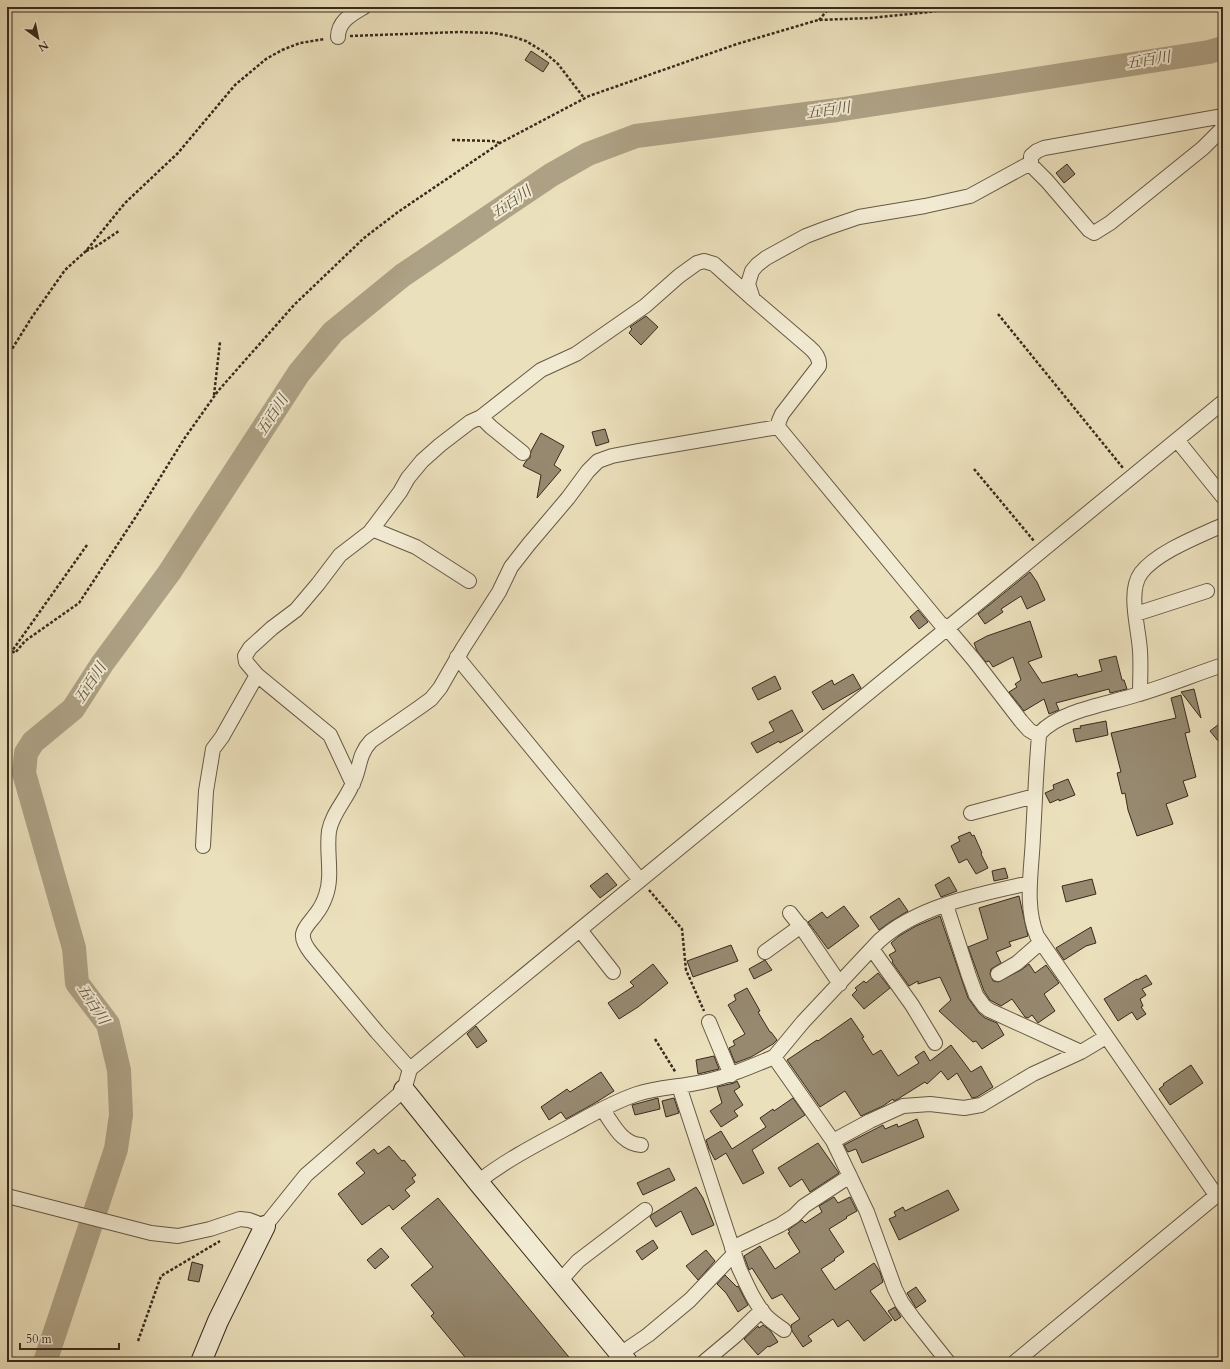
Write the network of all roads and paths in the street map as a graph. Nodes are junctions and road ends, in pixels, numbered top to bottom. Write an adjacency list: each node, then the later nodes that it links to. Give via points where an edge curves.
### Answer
1 (364, 7): 5 (street, via 341,24)
2 (830, 7): 4 (path)
3 (965, 7): 4 (path, via 871,18)
4 (818, 20): 6 (path, via 737,44)
5 (338, 37): 6 (path, via 460,32 494,33 514,37 544,52 558,64); 13 (path, via 300,43 282,50 240,80 178,153 125,203)
6 (584, 98): 10 (path)
7 (1223, 116): 11 (street, via 1044,148 1031,156)
8 (1223, 128): 11 (street, via 1203,148 1094,233)
9 (452, 140): 10 (path, via 493,140)
10 (500, 143): 18 (path, via 364,238 294,304)
11 (1030, 165): 14 (street, via 970,196 859,217 806,236 771,254 757,265 748,284)
12 (119, 231): 13 (path)
13 (86, 251): 17 (path, via 65,270)
14 (753, 299): 20 (street, via 714,264 704,261 697,263 645,306 576,354 541,370); 21 (street, via 809,347 819,361 819,366 782,414)
15 (998, 314): 25 (path)
16 (220, 342): 18 (path)
17 (7, 357)
18 (214, 396): 29 (path, via 79,604 26,641 15,653 12,650)
19 (1223, 402): 22 (street)
20 (481, 417): 23 (street); 28 (street, via 470,422 422,461)
21 (778, 427): 34 (street, via 940,623); 35 (street, via 618,455 598,461 511,568 499,592)
22 (1177, 440): 25 (street); 26 (street)
23 (523, 452)
24 (974, 469): 30 (path)
25 (1130, 477): 30 (street)
26 (1223, 497)
27 (1223, 526): 33 (street, via 1168,552 1145,568 1136,585)
28 (372, 529): 31 (street, via 416,547); 37 (street, via 340,555 296,610 250,648 245,656 246,662)
29 (87, 545)
30 (1042, 550): 34 (street)
31 (469, 581)
32 (1207, 591): 33 (street)
33 (1136, 614): 38 (street, via 1140,651)
34 (947, 628): 39 (street, via 1021,721); 44 (street)
35 (457, 657): 40 (street, via 431,699 371,741 363,750); 44 (street)
36 (1223, 665): 38 (street)
37 (257, 675): 40 (street, via 330,735); 43 (street, via 213,749 206,791)
38 (1140, 694): 39 (street, via 1070,714 1052,723)
39 (1039, 736): 41 (street)
40 (353, 784): 62 (street, via 329,831 329,881 326,895 303,933 303,938 311,953)
41 (1035, 796): 42 (street); 45 (street)
42 (971, 813)
43 (203, 846)
44 (640, 880): 49 (street); 56 (path, via 682,929 686,970)
45 (1030, 883): 46 (street, via 979,894); 50 (street, via 1033,925)
46 (946, 905): 51 (street, via 904,922 887,933); 60 (street, via 976,995 984,1006)
47 (790, 913): 48 (street)
48 (801, 926): 52 (street); 55 (street)
49 (580, 930): 53 (street); 62 (street)
50 (1041, 942): 54 (street, via 1017,963); 57 (street)
51 (872, 949): 55 (street); 59 (street, via 912,1005)
52 (765, 952)
53 (613, 972)
54 (998, 974)
55 (840, 984): 61 (street)
56 (709, 1022): 63 (street)
57 (1106, 1037): 60 (street); 71 (street)
58 (655, 1039): 64 (path)
59 (935, 1043)
60 (1081, 1052): 67 (street, via 1033,1074 981,1105 964,1108 930,1104 903,1106)
61 (774, 1057): 63 (street); 67 (street)
62 (410, 1069): 65 (street)
63 (731, 1075): 64 (street)
64 (681, 1086): 66 (street, via 638,1094); 76 (street)
65 (404, 1090): 70 (street); 74 (street, via 306,1175)
66 (602, 1109): 68 (street, via 623,1138 633,1145); 70 (street, via 533,1146)
67 (833, 1142): 69 (street)
68 (641, 1145)
69 (850, 1176): 76 (street, via 804,1206 794,1216); 84 (street, via 867,1212 899,1296)
70 (478, 1182): 77 (street)
71 (1220, 1193): 85 (street)
72 (7, 1196): 74 (street, via 151,1234 178,1236 240,1219)
73 (646, 1210): 77 (street, via 578,1261)
74 (265, 1226): 82 (street, via 218,1321)
75 (221, 1240): 80 (path, via 161,1276)
76 (733, 1251): 78 (street, via 748,1288); 81 (street, via 690,1300)
77 (560, 1281): 81 (street)
78 (762, 1310): 79 (street); 83 (street)
79 (784, 1330)
80 (138, 1341)
81 (624, 1358)
82 (201, 1362)
83 (704, 1362)
84 (948, 1362)
85 (1015, 1362)

